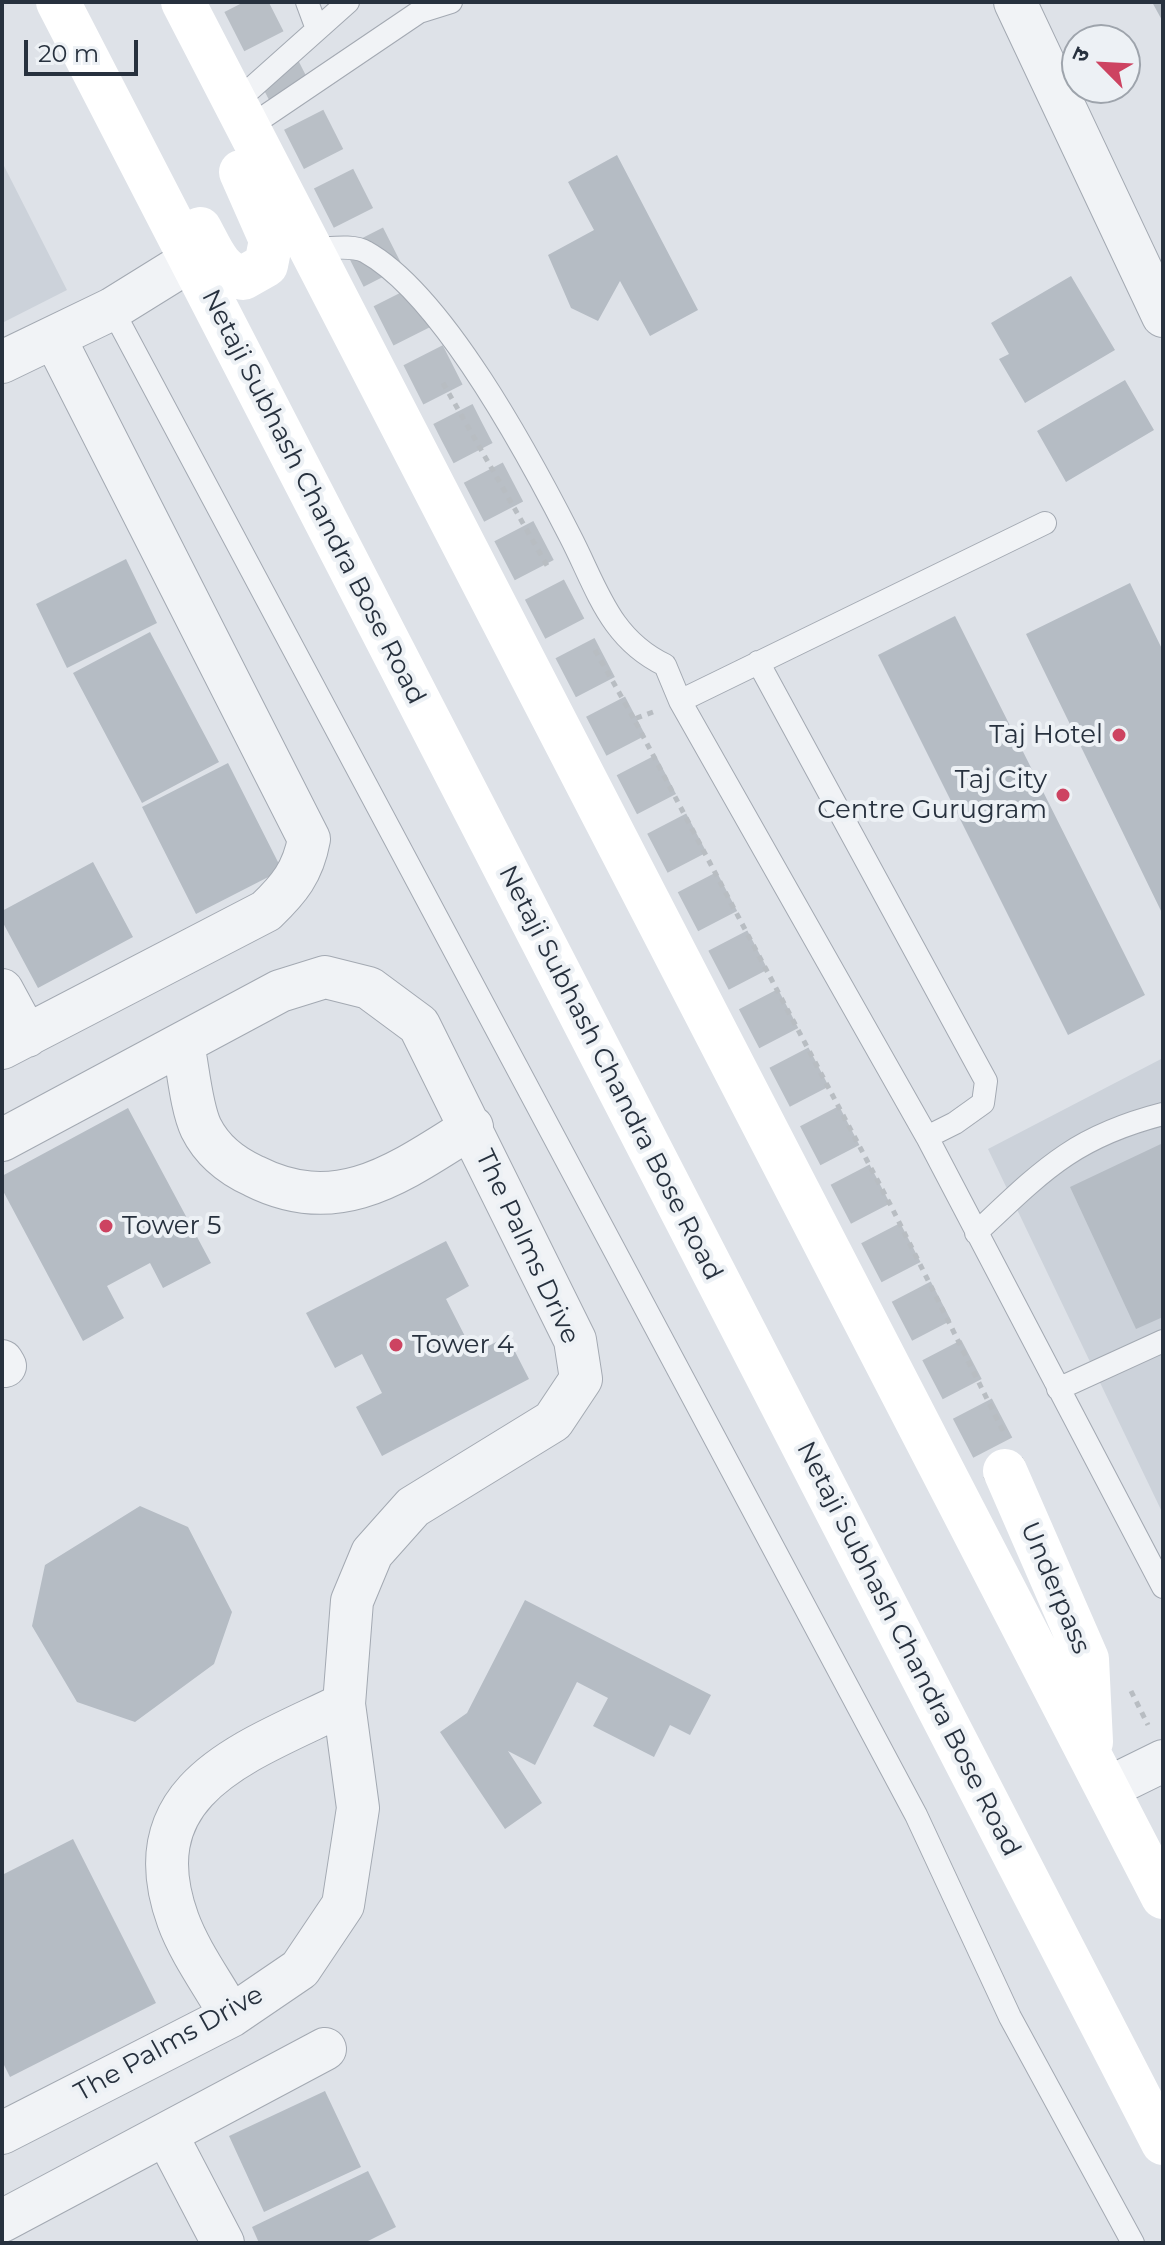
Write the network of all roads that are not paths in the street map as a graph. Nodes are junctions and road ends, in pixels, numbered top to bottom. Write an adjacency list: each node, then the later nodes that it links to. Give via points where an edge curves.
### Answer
1 (58, 2): 9 (main road, Netaji Subhash Chandra Bose Road)
2 (181, 2): 9 (main road, via 183,42 271,240 266,265 243,278 217,261 130,98); 10 (main road)
3 (307, 2): 8 (lane)
4 (348, 2): 8 (lane)
5 (451, 2): 7 (lane)
6 (1015, 2): 14 (street)
7 (417, 7): 10 (lane)
8 (317, 29): 10 (lane)
9 (94, 69): 12 (main road, Netaji Subhash Chandra Bose Road)
10 (242, 115): 11 (main road)
11 (312, 249): 19 (lane, via 363,249 412,285 471,364 562,520 618,631 639,652 665,665); 34 (main road)
12 (191, 260): 13 (street); 40 (main road, Netaji Subhash Chandra Bose Road)
13 (112, 309): 15 (street); 43 (lane, via 916,1815 1010,2017)
14 (1163, 316)
15 (55, 339): 16 (street); 21 (street, via 309,839 305,864 289,890 266,911)
16 (2, 362)
17 (1045, 523): 18 (lane)
18 (758, 662): 19 (lane); 25 (lane, via 986,1081 983,1103)
19 (680, 701): 25 (lane)
20 (2, 990): 21 (street)
21 (14, 1042)
22 (183, 1044): 24 (street, The Palms Drive, via 280,991 325,977 369,988 419,1025); 24 (street, via 200,1127 230,1165 276,1188 325,1196 394,1176); 26 (street, The Palms Drive)
23 (1163, 1114): 27 (lane, via 1116,1126 1062,1154)
24 (472, 1127): 32 (street, The Palms Drive, via 575,1340 581,1379 553,1421 413,1507 372,1553 352,1601)
25 (927, 1137): 27 (lane)
26 (2, 1140)
27 (976, 1233): 29 (lane)
28 (1163, 1341): 29 (lane)
29 (1058, 1389): 31 (lane)
30 (1006, 1457): 34 (main road, Underpass, via 1087,1659)
31 (1163, 1587)
32 (344, 1704): 36 (street, The Palms Drive, via 358,1808 343,1905 300,1969); 36 (street, via 219,1767 189,1797 167,1844 167,1881 179,1923)
33 (1156, 1744): 34 (street)
34 (1100, 1772): 35 (main road)
35 (1159, 1879)
36 (231, 2016): 38 (street, The Palms Drive)
37 (325, 2049): 39 (street)
38 (2, 2133)
39 (166, 2134): 41 (street); 42 (street)
40 (1163, 2143)
41 (2, 2221)
42 (223, 2243)
43 (1133, 2243)

